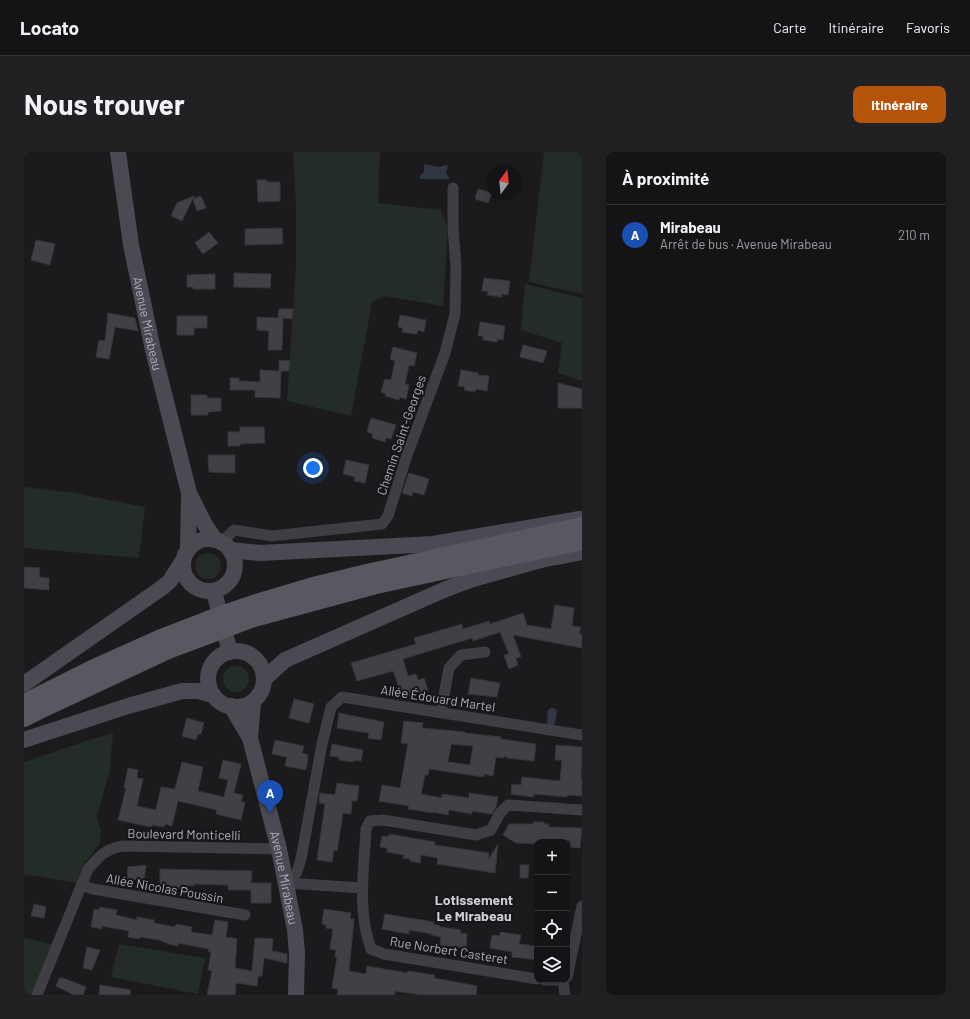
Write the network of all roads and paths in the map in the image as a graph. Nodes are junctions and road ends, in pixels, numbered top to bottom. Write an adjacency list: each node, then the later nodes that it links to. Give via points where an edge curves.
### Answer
1 (118, 152): 3 (main road, Avenue Mirabeau, via 139,288)
2 (452, 188): 7 (street, Chemin Saint-Georges, via 456,267 455,314 445,353 406,458 388,516 382,524 272,536 234,530)
3 (189, 493): 7 (main road, via 204,523); 9 (main road)
4 (582, 519): 7 (main road, via 427,544 260,553)
5 (582, 526): 17 (main road, via 367,572 253,604 159,639)
6 (582, 541): 20 (main road, via 376,585 254,618 168,650)
7 (222, 544): 9 (main road, via 205,539 196,542); 10 (main road, via 234,557 234,572 232,579)
8 (582, 552): 13 (main road, via 503,570 446,589 285,660)
9 (185, 555): 10 (main road, via 182,571 185,578 197,590); 14 (main road, via 170,581 163,587)
10 (215, 597): 11 (main road)
11 (229, 648): 13 (main road, via 253,657 263,671); 15 (main road, via 212,666 208,680)
12 (485, 652): 19 (street, via 461,655 449,668)
13 (264, 679): 16 (main road, via 263,688)
14 (24, 684)
15 (213, 695): 18 (main road); 23 (main road, via 198,691 182,691)
16 (253, 702): 18 (main road, via 238,707); 22 (main road)
17 (24, 703)
18 (231, 706): 22 (main road)
19 (442, 712): 21 (street, Allée Édouard Martel); 26 (street, Allée Édouard Martel, via 342,696 331,707 301,859 297,872)
20 (24, 718)
21 (582, 735)
22 (250, 738): 25 (main road, Avenue Mirabeau)
23 (24, 740)
24 (582, 810): 28 (street, Rue Norbert Casteret, via 508,805 500,813 491,830 476,835 383,820 370,821 366,829)
25 (279, 850): 26 (main road, Avenue Mirabeau); 27 (street, Boulevard Monticelli, via 124,846 112,848 102,854 88,869)
26 (287, 883): 28 (street); 35 (main road, Avenue Mirabeau, via 297,953)
27 (81, 885): 30 (street, Allée Nicolas Poussin); 34 (street, Boulevard Monticelli)
28 (362, 888): 32 (street, Rue Norbert Casteret, via 366,935 371,949 384,954)
29 (582, 906): 31 (street)
30 (245, 915)
31 (570, 958)
32 (534, 979)
33 (565, 983): 36 (street)
34 (38, 995)
35 (296, 995)
36 (565, 995)

